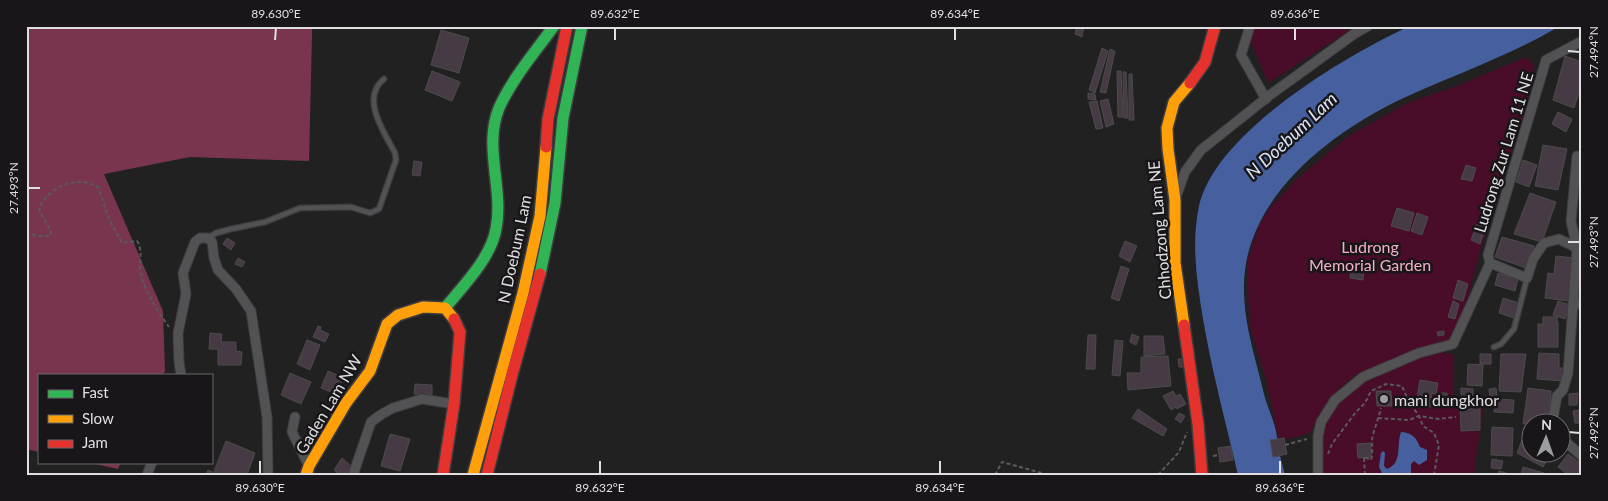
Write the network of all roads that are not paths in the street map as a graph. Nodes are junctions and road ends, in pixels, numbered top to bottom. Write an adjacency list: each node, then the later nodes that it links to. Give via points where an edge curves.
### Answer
1 (554, 26): 17 (main road, via 516,79 500,109 492,142 498,200 496,230 483,261)
2 (567, 26): 29 (main road, N Doebum Lam, via 548,119 540,216 526,280)
3 (582, 26): 30 (main road, N Doebum Lam, via 563,118 555,203 545,258)
4 (1216, 26): 11 (main road, Chhodzong Lam NE, via 1205,62 1199,73 1174,98 1168,119)
5 (1250, 26): 9 (street, via 1241,55)
6 (1368, 26): 9 (street)
7 (1582, 41): 14 (street, Ludrong Zur Lam 11 NE, via 1546,60 1488,255)
8 (384, 79): 12 (lane, via 376,85 374,109 396,160 379,209 370,213 351,207 300,208)
9 (1266, 99): 11 (street, via 1200,150 1185,172)
10 (1577, 156): 13 (street, via 1571,221)
11 (1175, 199): 31 (main road, Chhodzong Lam NE, via 1176,270 1196,405)
12 (208, 238): 19 (street, via 195,242 183,273 186,294 178,333); 26 (street, via 212,242 218,270 251,312 268,417)
13 (1577, 248): 15 (street, via 1559,239 1544,244 1533,260); 16 (street)
14 (1490, 263): 15 (street); 32 (street, Ludrong Zur Lam 11 NE, via 1450,345 1419,353 1363,377 1335,400 1321,422)
15 (1527, 278): 18 (lane, via 1514,329)
16 (1577, 304): 21 (street, via 1568,372 1563,390 1557,396)
17 (445, 308): 20 (main road, via 460,332); 25 (main road, Gaden Lam NW, via 423,307 398,316 387,324 370,371 346,403)
18 (1494, 347)
19 (181, 374)
20 (454, 404): 27 (street, via 422,399 382,414 371,422); 28 (main road)
21 (1554, 414)
22 (295, 416): 25 (street, via 292,432)
23 (1570, 446): 24 (street)
24 (1582, 456)
25 (308, 470)
26 (268, 475)
27 (353, 475)
28 (443, 475)
29 (472, 475)
30 (487, 475)
31 (1202, 475)
32 (1318, 475)

